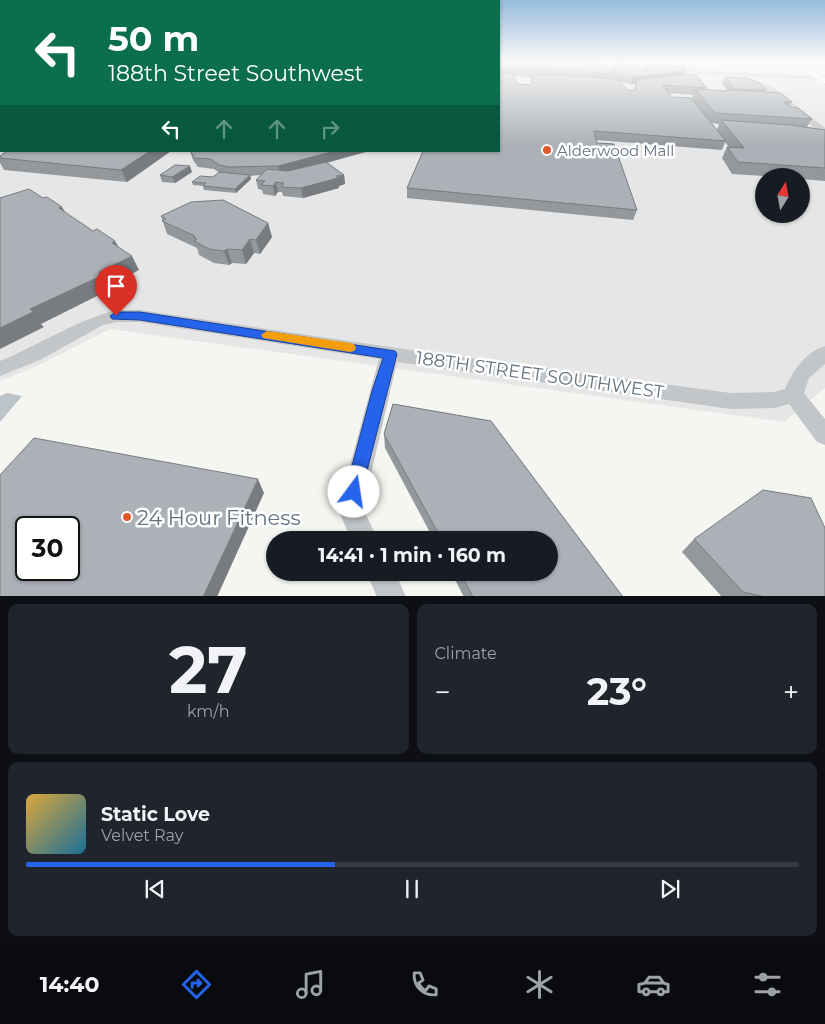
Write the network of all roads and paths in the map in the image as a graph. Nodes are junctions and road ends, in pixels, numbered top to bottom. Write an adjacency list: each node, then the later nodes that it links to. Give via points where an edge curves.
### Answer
1 (770, 90): 2 (street)
2 (825, 133)
3 (825, 353): 6 (street, via 801,374)
4 (390, 354): 5 (street, 188TH STREET SOUTHWEST, via 140,316 116,316 97,321 33,356); 6 (street, 188TH STREET SOUTHWEST, via 731,401 774,400); 8 (street, via 350,509)
5 (0, 369)
6 (793, 395): 7 (street)
7 (825, 435)
8 (361, 531)
9 (384, 581): 10 (street)
10 (392, 596)

